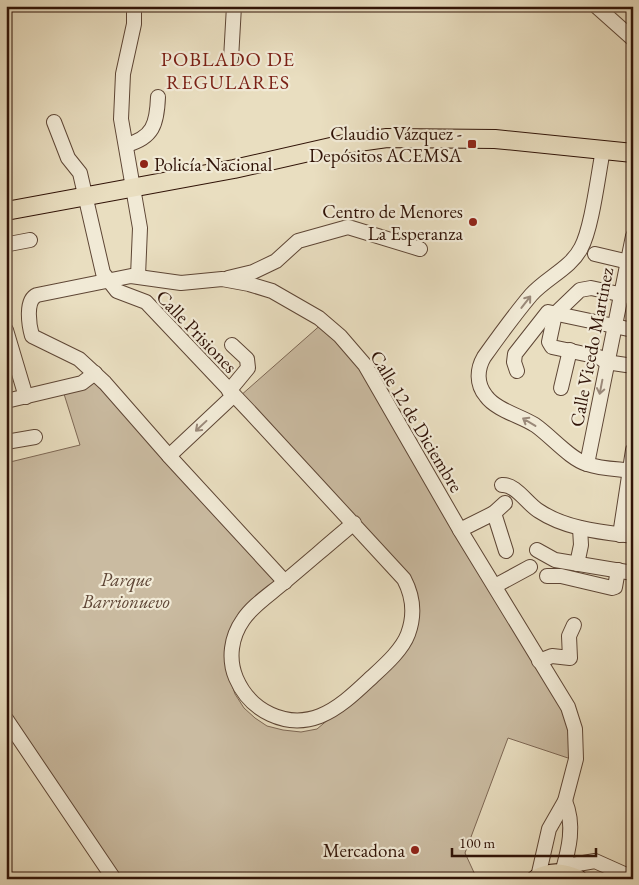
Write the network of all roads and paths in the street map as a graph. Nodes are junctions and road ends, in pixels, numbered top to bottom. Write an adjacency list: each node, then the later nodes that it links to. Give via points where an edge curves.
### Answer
1 (134, 6): 8 (street, via 135,18 122,89)
2 (234, 6): 5 (street)
3 (596, 6): 4 (street)
4 (633, 39)
5 (231, 59)
6 (158, 97): 8 (street, via 155,123 147,136)
7 (54, 122): 12 (street, via 68,158 80,173)
8 (126, 145): 11 (street)
9 (602, 150): 10 (main road); 11 (main road, via 494,139 386,138); 42 (street, one-way to 9, via 576,459 535,425 489,400 478,373 484,356 531,295 572,261 580,250 586,236)
10 (633, 153)
11 (133, 187): 12 (main road); 20 (street, via 140,228)
12 (87, 196): 13 (main road); 22 (street)
13 (6, 211)
14 (633, 236): 19 (street, Calle Vicedo Martinez)
15 (30, 240): 16 (street, via 13,245)
16 (6, 241)
17 (420, 249): 21 (street, via 348,227 298,241 276,261 253,272)
18 (594, 254): 19 (street)
19 (630, 262): 23 (street, Calle Vicedo Martinez)
20 (138, 276): 21 (street, Calle 12 de Diciembre, via 181,283); 22 (street, Calle 12 de Diciembre)
21 (222, 279): 49 (street, Calle 12 de Diciembre, via 272,291 319,318 340,336 364,366)
22 (107, 280): 33 (street, Calle 12 de Diciembre, via 37,295 29,304 34,337 79,359); 35 (street, Calle Prisiones, via 117,291 146,302)
23 (627, 296): 24 (street, via 585,288); 25 (street, Calle Vicedo Martinez)
24 (555, 314): 25 (street); 29 (street, via 549,343); 32 (street, via 546,313 517,350 514,362)
25 (614, 326): 27 (street); 30 (street, Calle Vicedo Martinez)
26 (6, 330): 36 (street)
27 (633, 330)
28 (232, 345): 35 (street, via 247,359 248,368)
29 (570, 350): 30 (street, via 600,357); 34 (street)
30 (606, 362): 31 (street); 42 (street, Calle Vicedo Martinez, one-way to 42)
31 (633, 366)
32 (517, 371)
33 (95, 373): 36 (street, via 82,383); 41 (street)
34 (561, 388)
35 (230, 394): 41 (street, one-way to 41); 47 (street, Calle Prisiones)
36 (26, 397): 37 (street)
37 (6, 401)
38 (36, 437): 39 (street)
39 (6, 442)
40 (633, 450): 43 (street)
41 (169, 456): 58 (street)
42 (587, 464): 43 (street)
43 (631, 470): 50 (street)
44 (502, 485): 48 (street, via 513,488 539,512)
45 (505, 503): 46 (street)
46 (494, 513): 49 (street); 52 (street)
47 (354, 522): 58 (street, Calle Prisiones); 58 (street, Calle Prisiones, via 404,579 412,604 409,632 396,652 360,687 330,711 303,720 284,719 261,709 239,684 233,666 232,648 240,625)
48 (580, 528): 50 (street); 53 (street)
49 (460, 530): 59 (street, Calle 12 de Diciembre)
50 (626, 536)
51 (537, 550): 53 (street, via 551,559)
52 (506, 551)
53 (577, 564): 55 (street)
54 (530, 567): 59 (street)
55 (618, 570): 56 (street); 57 (street, via 615,587 612,588 561,576)
56 (633, 573)
57 (547, 576)
58 (285, 582)
59 (495, 586): 61 (street, Calle 12 de Diciembre)
60 (574, 624): 61 (street, via 569,636 570,658 552,656)
61 (539, 661): 63 (street, Calle 12 de Diciembre, via 568,707 575,729 576,760)
62 (6, 719): 67 (street)
63 (565, 801): 64 (street, Calle 12 de Diciembre, via 571,825); 65 (street, Calle 12 de Diciembre, via 549,830)
64 (568, 875): 65 (main road); 66 (street, via 572,865 595,861)
65 (537, 878)
66 (633, 878)
67 (114, 879)

